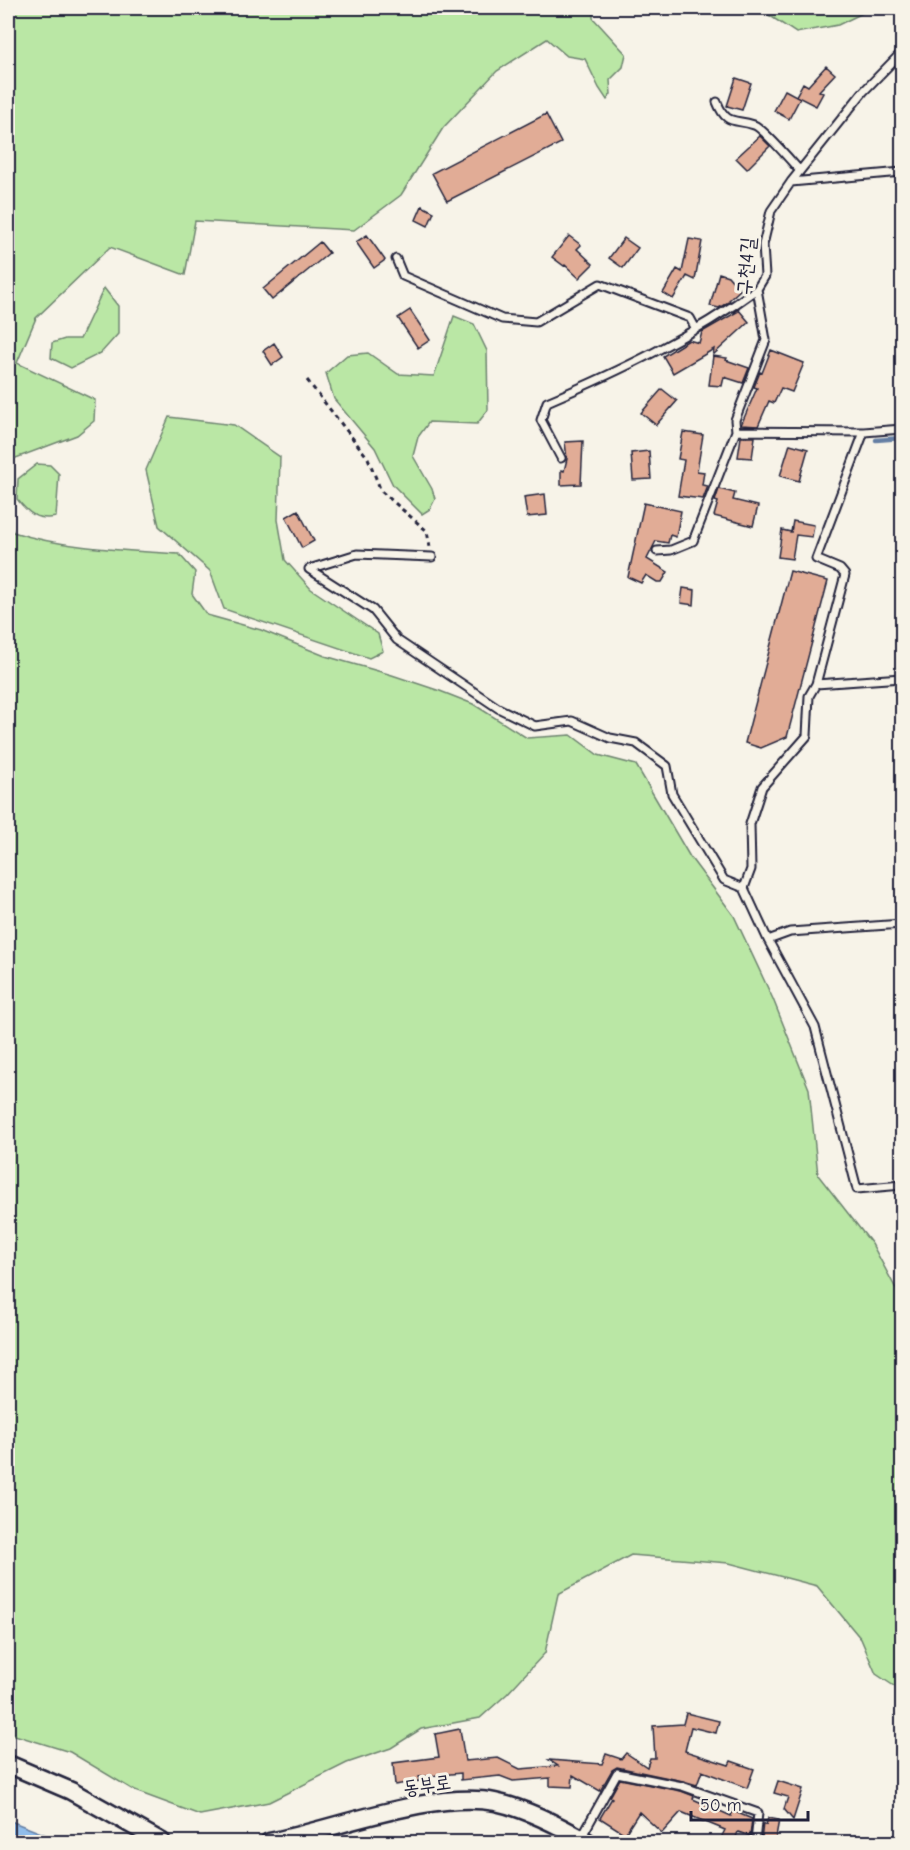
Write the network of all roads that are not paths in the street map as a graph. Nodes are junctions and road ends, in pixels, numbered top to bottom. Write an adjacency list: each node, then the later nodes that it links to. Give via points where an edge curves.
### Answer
1 (903, 52): 3 (lane, 구천4길, via 863,92)
2 (717, 102): 3 (lane, via 721,113 733,122 756,125)
3 (800, 171): 5 (lane, 구천4길)
4 (903, 172): 5 (lane)
5 (792, 182): 7 (lane, 구천4길, via 771,212 764,245 765,276)
6 (396, 259): 8 (lane, via 403,276 502,319 536,322 600,284 690,318)
7 (757, 289): 8 (lane); 10 (lane, 구천4길, via 766,340 735,420)
8 (696, 330): 12 (lane, via 547,402 541,420)
9 (903, 429): 11 (lane)
10 (736, 431): 11 (lane); 13 (lane, 구천4길, via 693,540 671,550)
11 (864, 432): 16 (lane, via 816,559 846,575)
12 (561, 458)
13 (657, 551)
14 (432, 557): 17 (lane, via 357,554 309,569 373,610 397,640 498,708 535,726 572,721 610,738 636,743 667,766 672,794 724,880)
15 (903, 678): 16 (lane)
16 (816, 684): 17 (lane, via 809,696 807,736 762,787 750,824 751,869)
17 (744, 888): 19 (lane)
18 (903, 924): 19 (lane, via 790,932)
19 (768, 940): 20 (lane, via 815,1027 857,1189)
20 (903, 1185)
21 (8, 1764): 23 (street, via 71,1791)
22 (584, 1840): 24 (street, 동부로, via 518,1809 493,1802 459,1800 390,1812); 25 (lane, via 617,1773 682,1786 758,1814)
23 (162, 1842)
24 (268, 1842)
25 (755, 1842)

